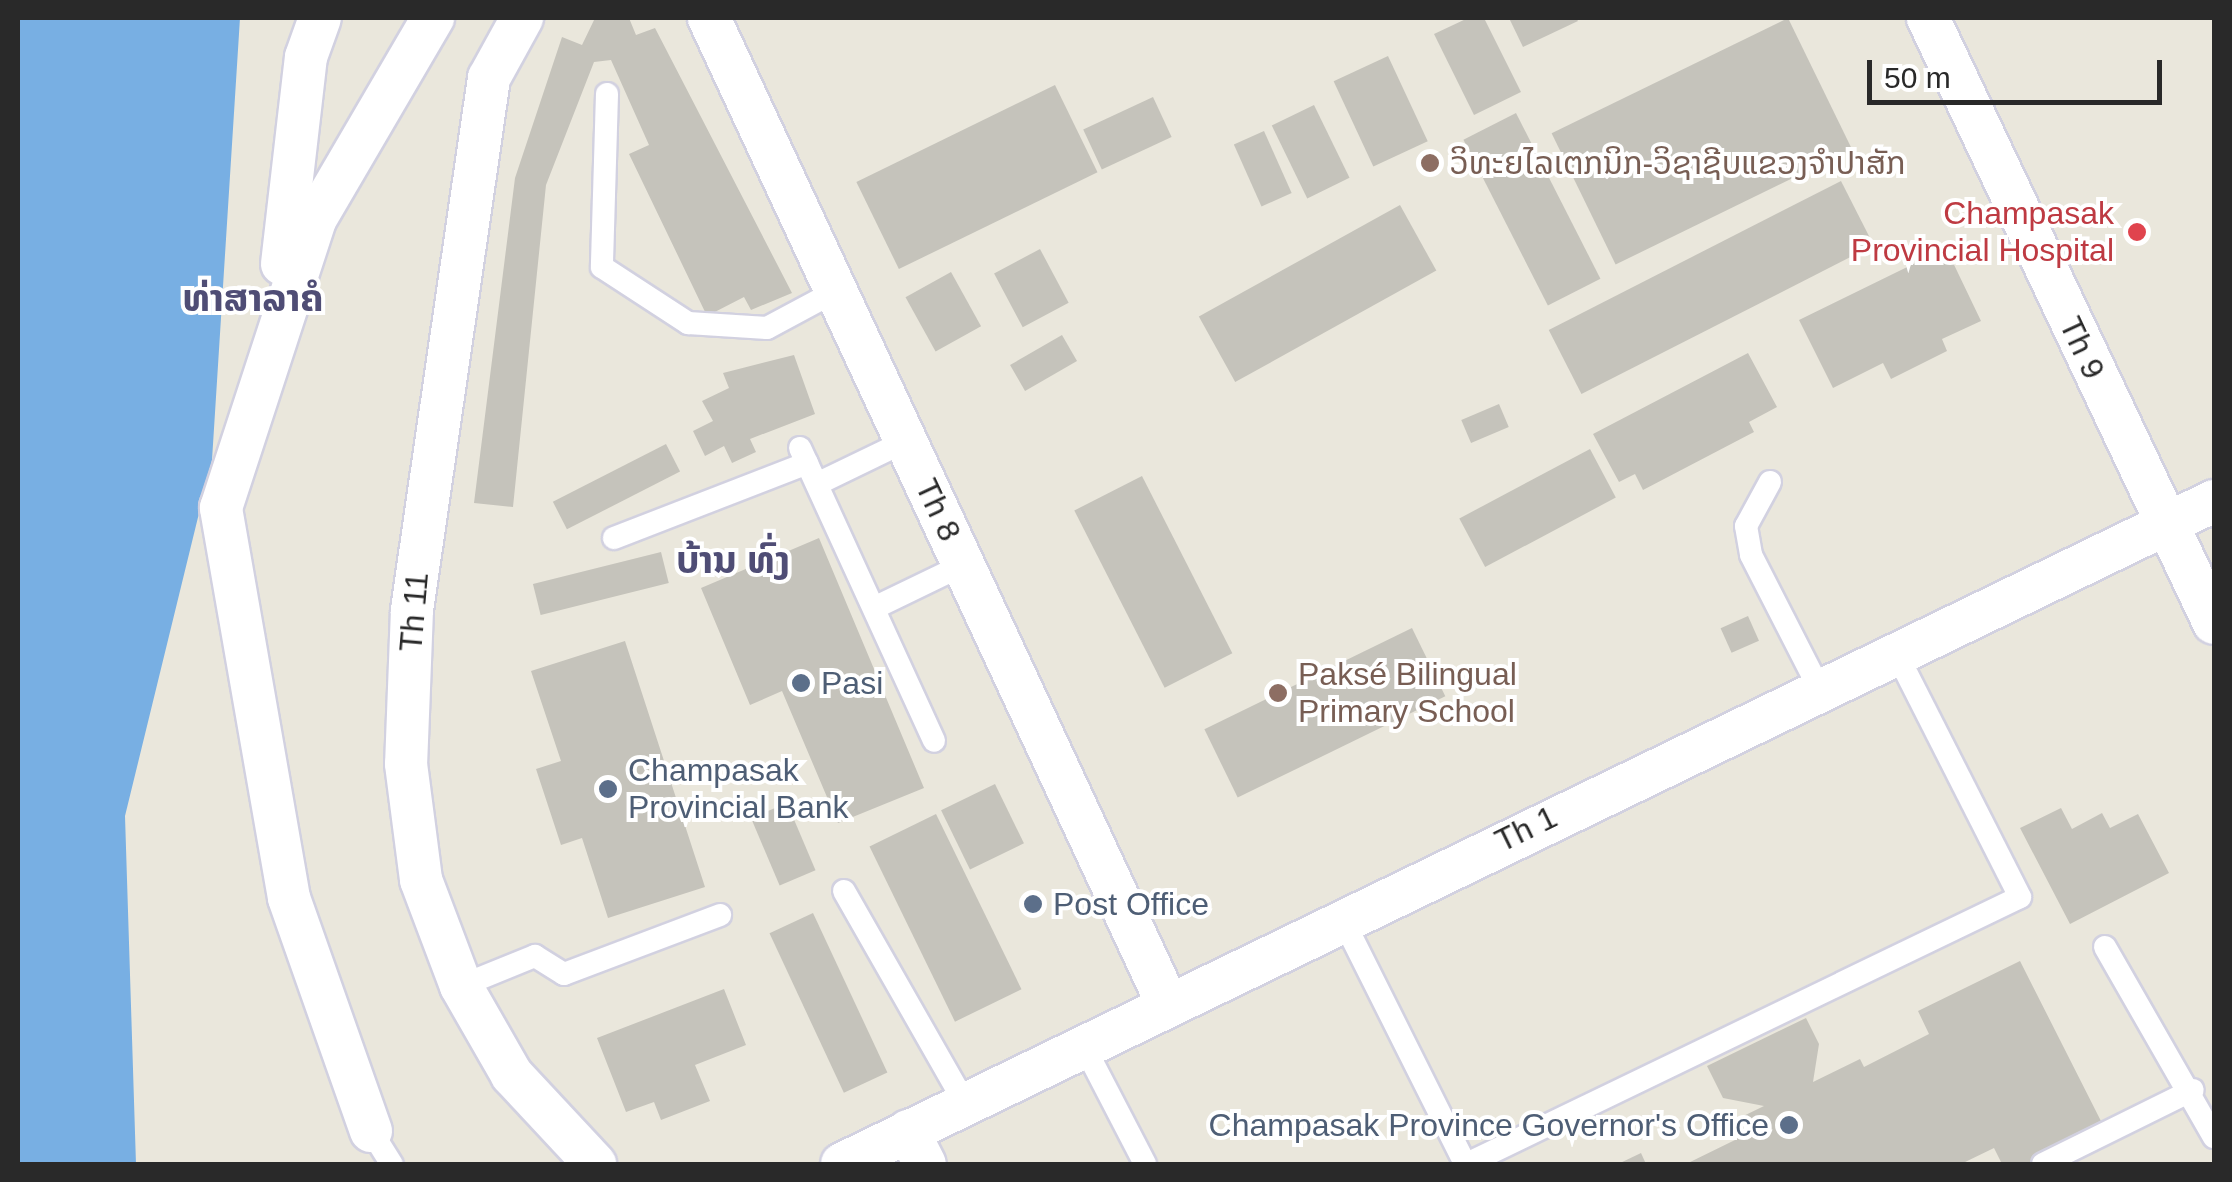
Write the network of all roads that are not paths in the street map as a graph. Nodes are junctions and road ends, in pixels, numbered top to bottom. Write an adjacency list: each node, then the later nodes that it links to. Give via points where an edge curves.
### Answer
1 (320, 18): 8 (street, via 306,57)
2 (433, 18): 8 (street, via 316,218)
3 (522, 18): 25 (street, Th 11, via 490,78 412,610 406,764 422,880)
4 (710, 18): 7 (street, Th 8)
5 (1928, 18): 13 (street, Th 9)
6 (607, 94): 7 (lane, via 602,266 688,323 768,328)
7 (836, 290): 9 (street, Th 8)
8 (272, 344): 31 (street, via 222,508 289,898)
9 (906, 441): 10 (lane); 15 (street, Th 8)
10 (808, 465): 14 (lane); 16 (lane)
11 (1770, 482): 19 (lane, via 1746,526 1751,556)
12 (2214, 500): 13 (street, Th 1)
13 (2165, 526): 17 (street, Th 9); 18 (street, Th 1)
14 (614, 538)
15 (963, 565): 16 (lane); 26 (street, Th 8)
16 (874, 608): 20 (lane)
17 (2214, 624)
18 (1896, 653): 19 (street, Th 1); 36 (lane, via 2020,897)
19 (1819, 688): 23 (street, Th 1)
20 (934, 741)
21 (844, 891): 29 (lane)
22 (720, 915): 25 (lane, via 564,974 534,956)
23 (1342, 918): 26 (street, Th 1); 36 (lane)
24 (2105, 947): 28 (lane)
25 (461, 986): 33 (street, Th 11, via 512,1074)
26 (1167, 1004): 27 (street, Th 1)
27 (1086, 1050): 29 (street, Th 1); 35 (lane)
28 (2193, 1090): 30 (lane); 37 (lane)
29 (966, 1105): 32 (street, Th 1)
30 (2214, 1137)
31 (382, 1148)
32 (917, 1148): 34 (street, Th 1)
33 (595, 1164)
34 (842, 1164)
35 (1145, 1164)
36 (1466, 1164)
37 (2043, 1164)

